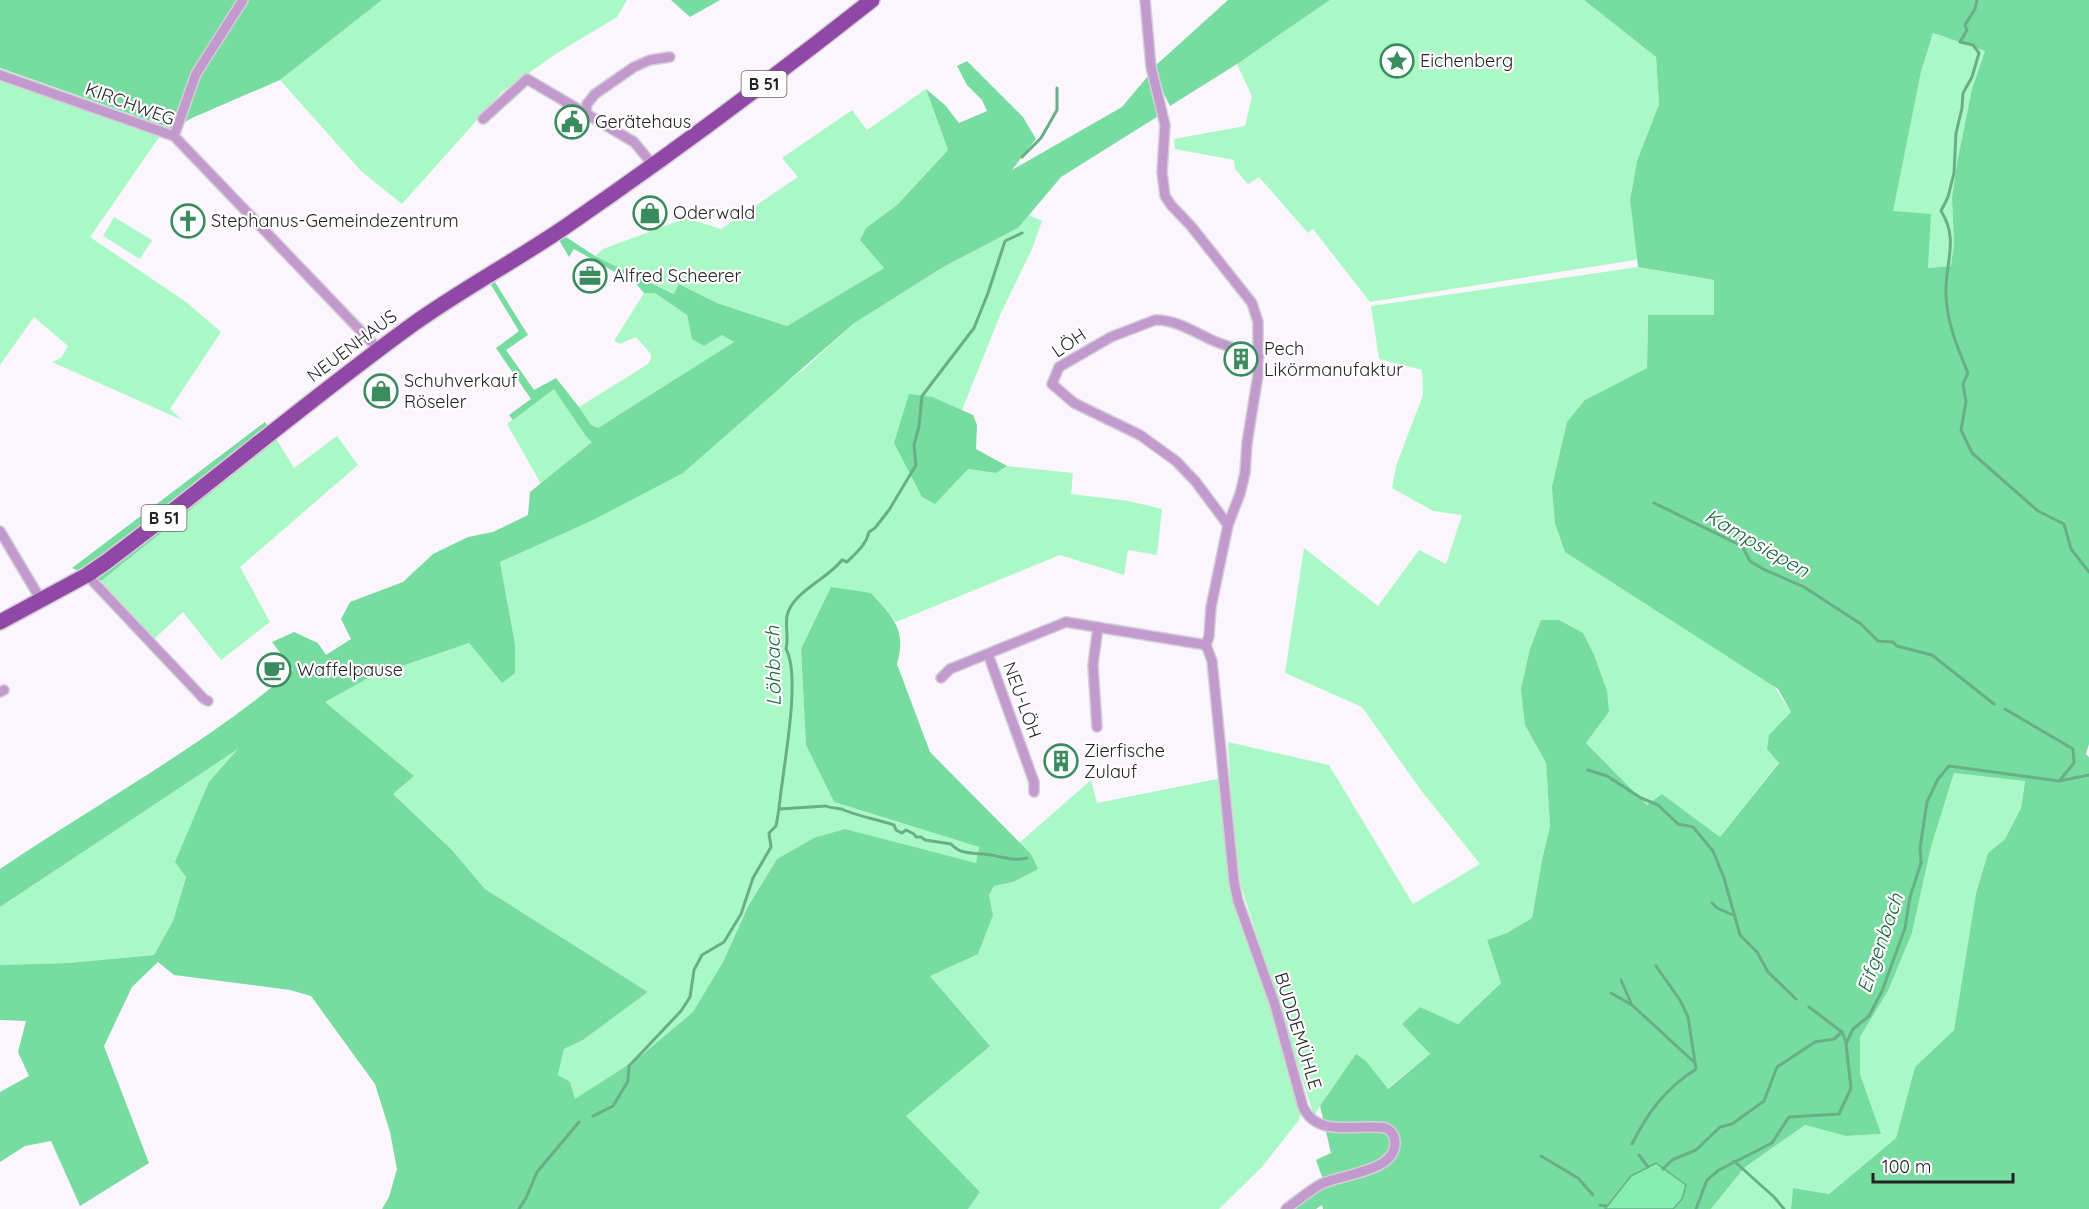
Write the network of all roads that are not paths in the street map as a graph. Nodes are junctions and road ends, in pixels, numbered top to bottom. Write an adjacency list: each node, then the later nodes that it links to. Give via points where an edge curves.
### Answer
1 (243, 0): 8 (street, via 196,74)
2 (872, 0): 9 (main road, B 51)
3 (1144, 0): 11 (street, via 1151,67 1165,124 1165,195 1252,303 1258,322)
4 (670, 57): 6 (street, via 634,67 595,94)
5 (0, 75): 8 (street, KIRCHWEG)
6 (586, 112): 7 (street, via 527,79); 9 (street, via 634,142)
7 (483, 119)
8 (174, 136): 10 (street, KIRCHWEG)
9 (653, 165): 10 (main road, NEUENHAUS / B 51)
10 (378, 350): 14 (main road, NEUENHAUS / B 51)
11 (1259, 356): 12 (street, via 1245,473); 12 (street, LÖH, via 1155,320 1111,336 1059,367 1053,384 1074,403 1140,435 1176,461)
12 (1228, 525): 18 (street)
13 (0, 531): 15 (street)
14 (87, 575): 15 (main road, NEUENHAUS / B 51); 21 (street)
15 (41, 600): 16 (main road, NEUENHAUS / B 51)
16 (0, 622)
17 (1098, 627): 18 (street, NEU-LÖH); 19 (street, NEU-LÖH, via 1066,622); 22 (street, via 1093,665)
18 (1206, 645): 24 (street, BUDDEMÜHLE, via 1212,662 1238,901 1275,1005 1305,1110 1324,1125 1386,1128 1395,1138 1393,1153 1381,1165 1320,1185)
19 (988, 654): 20 (street, NEU-LÖH, via 950,669); 23 (street, NEU-LÖH, via 1034,782)
20 (941, 678)
21 (208, 701)
22 (1097, 728)
23 (1034, 792)
24 (1286, 1209)

